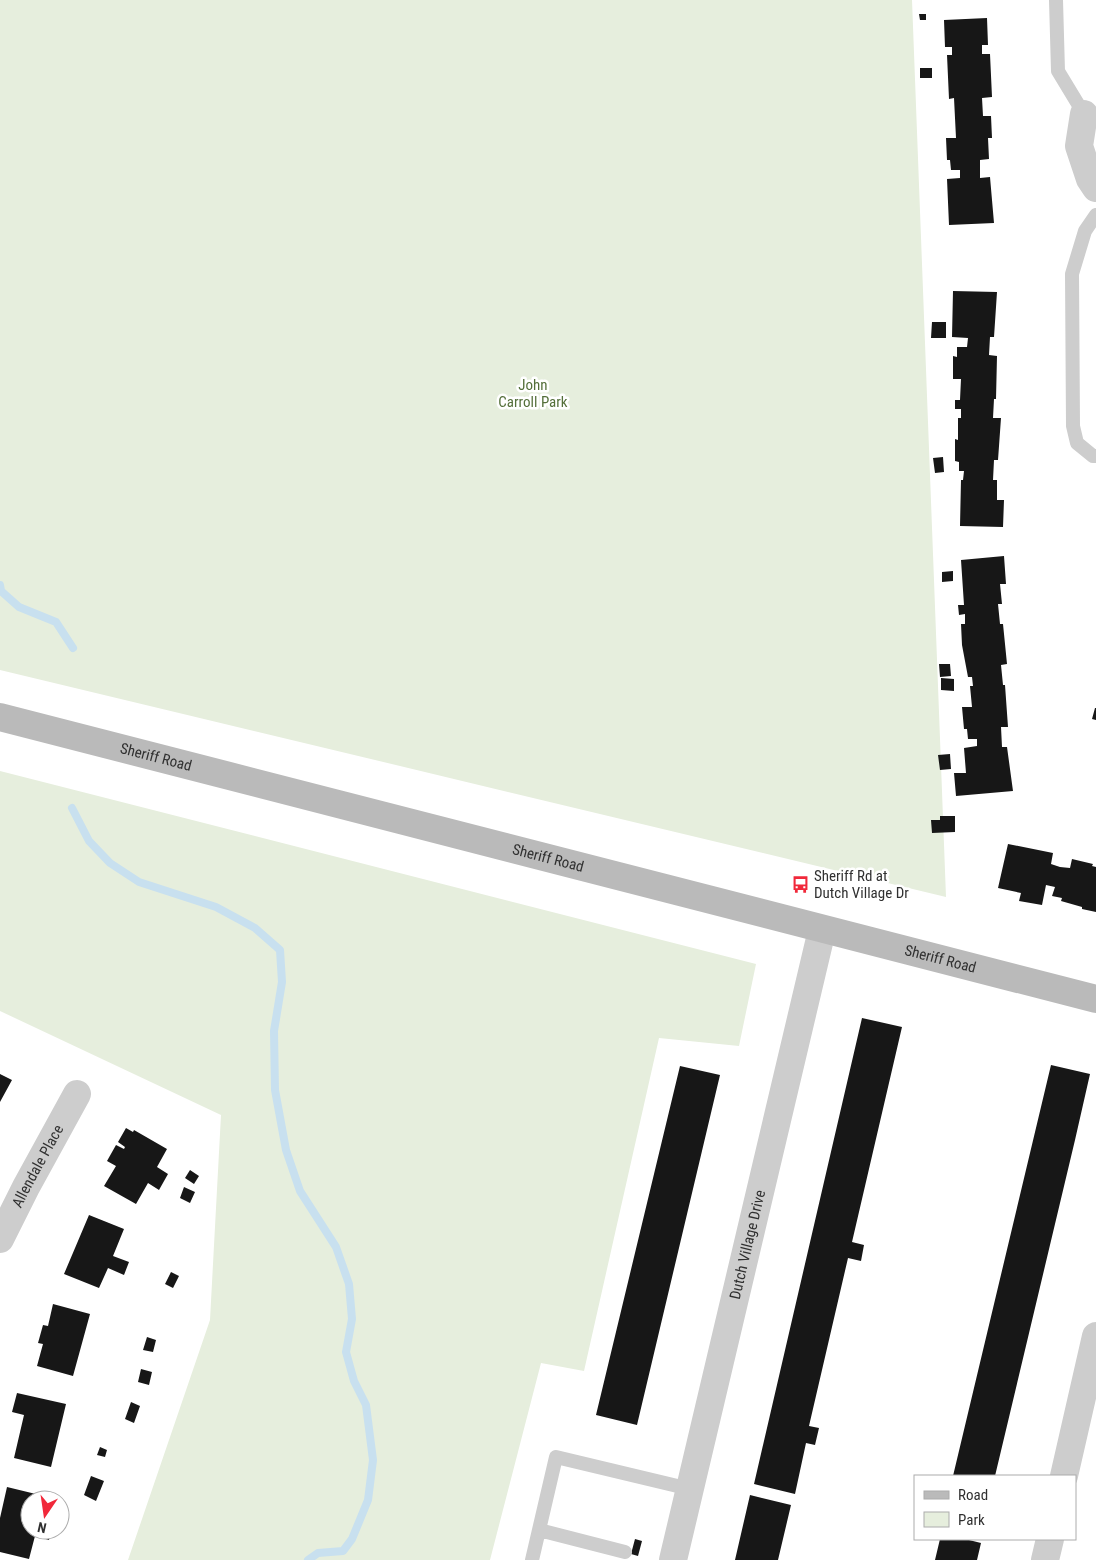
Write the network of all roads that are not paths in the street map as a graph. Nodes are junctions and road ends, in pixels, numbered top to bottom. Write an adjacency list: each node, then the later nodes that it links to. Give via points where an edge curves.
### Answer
1 (1056, 0): 2 (lane, via 1058,71)
2 (1084, 114): 3 (street, via 1079,146)
3 (1096, 188)
4 (1096, 215): 5 (lane, via 1085,231 1072,274 1071,309 1073,426 1077,443)
5 (1096, 456)
6 (0, 717): 7 (main road, Sheriff Road)
7 (822, 930): 8 (main road, Sheriff Road); 13 (street, Dutch Village Drive)
8 (1096, 999)
9 (77, 1094): 10 (street, Allendale Place)
10 (0, 1239)
11 (1096, 1336): 12 (street)
12 (1064, 1475)
13 (690, 1489): 14 (lane, via 556,1457); 18 (street, Dutch Village Drive)
14 (539, 1530): 16 (lane); 17 (lane)
15 (1050, 1540): 19 (street)
16 (625, 1552)
17 (532, 1560)
18 (672, 1560)
19 (1045, 1560)

